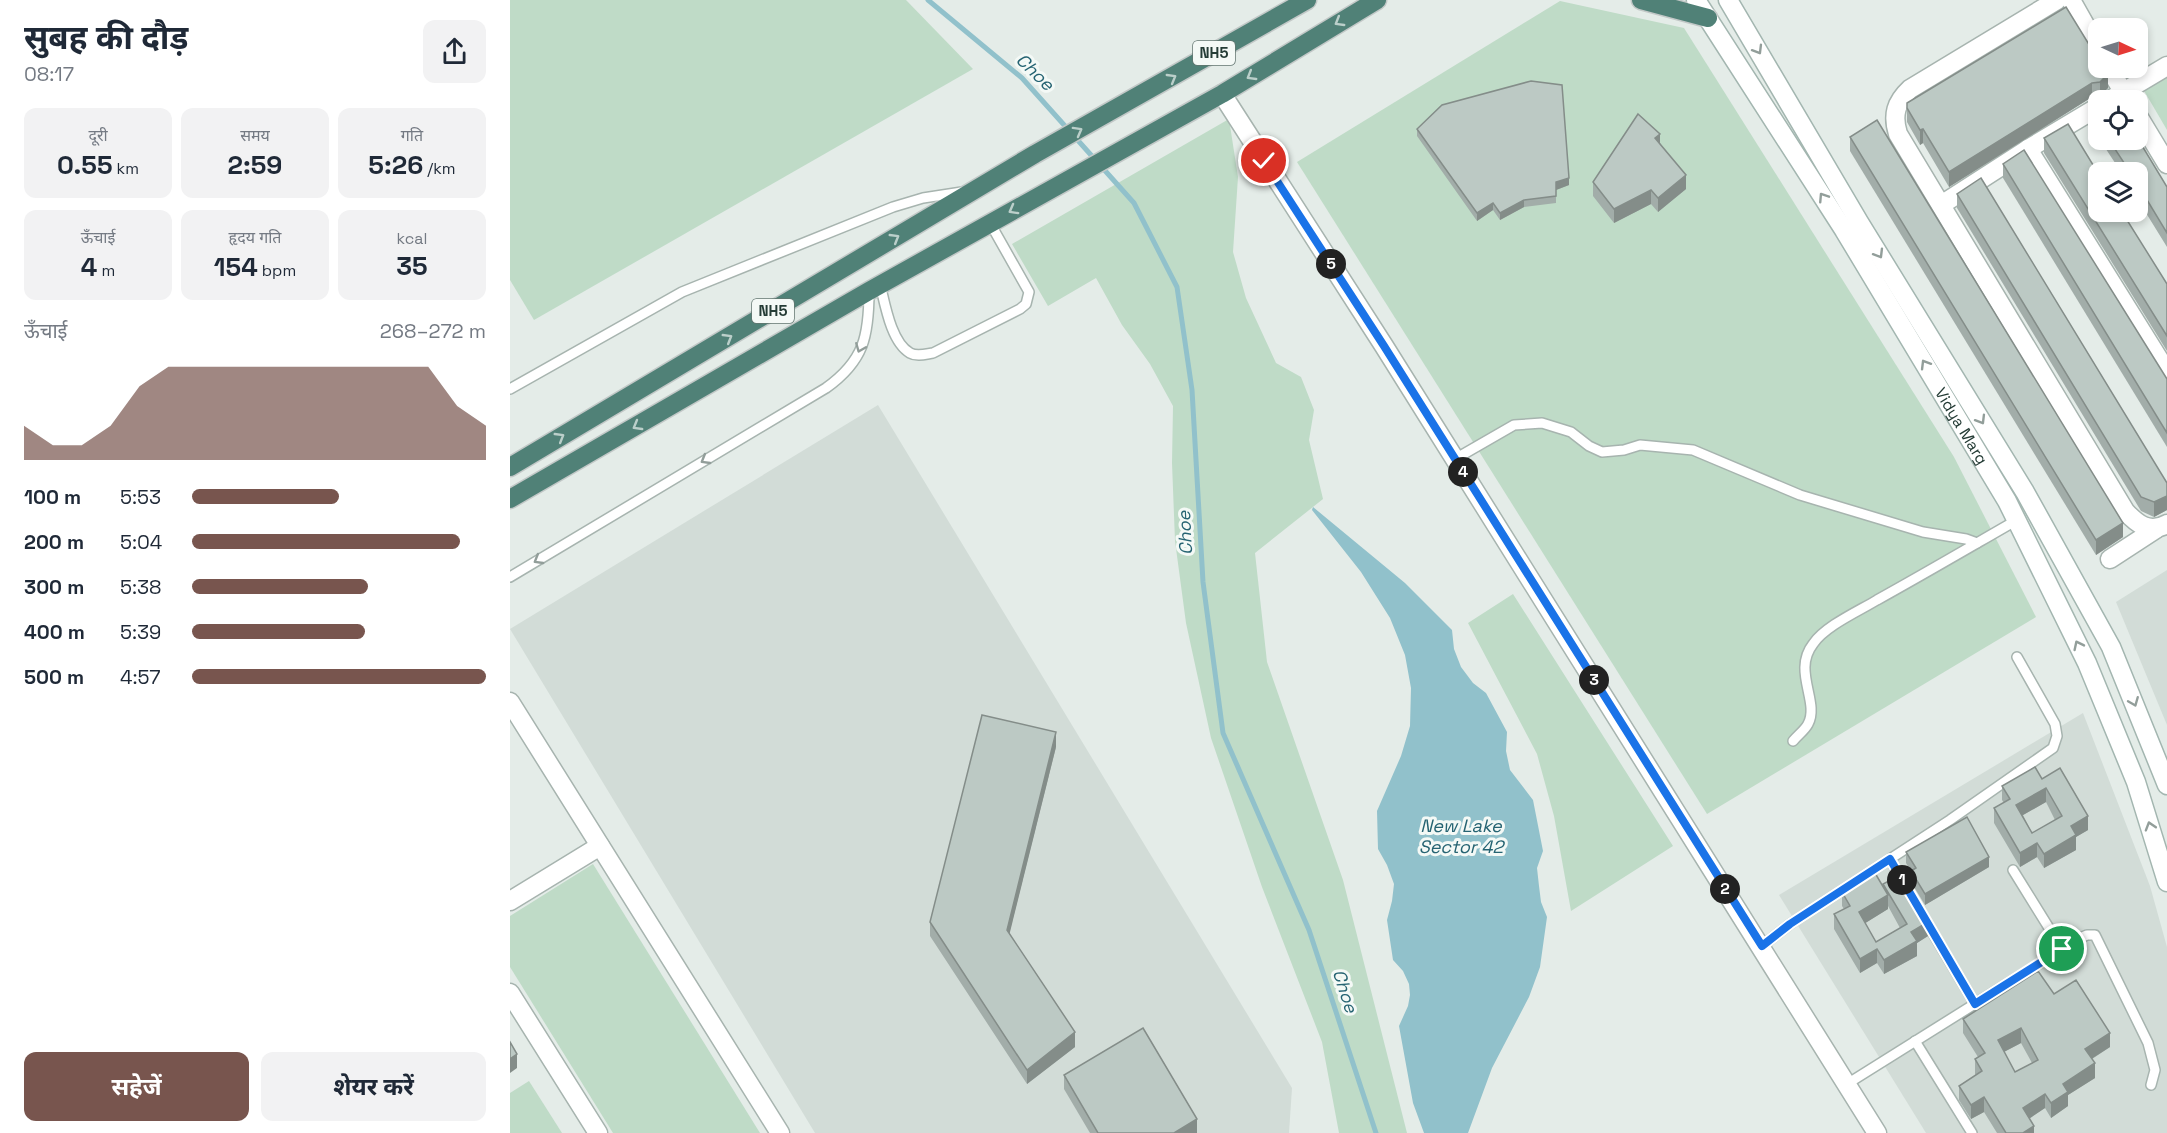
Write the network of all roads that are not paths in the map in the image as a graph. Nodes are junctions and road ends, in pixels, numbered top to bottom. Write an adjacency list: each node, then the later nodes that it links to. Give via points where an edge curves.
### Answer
1 (1307, 0): 17 (highway, NH5 / NH5, one-way to 1)
2 (1377, 0): 12 (highway, NH5, one-way to 12)
3 (1641, 0): 8 (highway)
4 (1696, 0): 8 (street, Vidya Marg)
5 (1728, 0): 34 (street, Vidya Marg, one-way to 34, via 2025,492 2106,636)
6 (2057, 0): 18 (street, via 1910,89 1898,102 1894,117 1898,134)
7 (2072, 0): 9 (street)
8 (1708, 18): 26 (street, Vidya Marg, one-way to 8, via 1844,230)
9 (2088, 30)
10 (2167, 66): 11 (street)
11 (2132, 90)
12 (1222, 94): 19 (highway, NH5, one-way to 19); 23 (street)
13 (2088, 114): 15 (street)
14 (2148, 133): 16 (street)
15 (2028, 149): 18 (street); 21 (street)
16 (2167, 165)
17 (974, 191): 22 (lane, via 923,198 893,207 682,292); 24 (highway, NH5 / NH5, one-way to 17)
18 (1941, 205): 27 (street, via 2125,511 2150,529)
19 (990, 223): 20 (highway, NH5); 20 (lane, via 1029,292 1020,309 933,353 911,354 900,344)
20 (874, 287): 25 (highway, NH5 / NH5, one-way to 25); 30 (lane, one-way to 30, via 863,342 844,375)
21 (2167, 372)
22 (510, 388)
23 (1455, 459): 28 (lane, via 1514,425 1542,423 1571,432 1602,452 1640,446 1693,450 1800,495 1923,532); 42 (street)
24 (510, 467)
25 (510, 499)
26 (2017, 520): 28 (lane); 38 (street, Vidya Marg, one-way to 26, via 2136,782 2092,674)
27 (2162, 526): 29 (street)
28 (1977, 543): 33 (lane, via 1813,642 1804,667 1811,714)
29 (2110, 559)
30 (510, 577)
31 (2016, 657): 36 (lane, via 2055,724 2053,748)
32 (510, 702): 35 (street)
33 (1793, 741)
34 (2167, 785)
35 (600, 846): 40 (street); 50 (street)
36 (1890, 859): 39 (lane); 42 (lane)
37 (2013, 870): 43 (lane)
38 (2167, 882)
39 (1912, 898)
40 (510, 901)
41 (1918, 908): 45 (lane)
42 (1762, 946): 47 (street)
43 (2062, 949): 45 (lane); 48 (lane, via 2087,935 2095,935 2148,1043 2155,1070)
44 (510, 993): 49 (street)
45 (1975, 1004): 46 (lane)
46 (1916, 1041): 47 (lane); 52 (lane)
47 (1847, 1084): 51 (street)
48 (2151, 1085)
49 (598, 1133)
50 (780, 1133)
51 (1877, 1133)
52 (1972, 1133)

